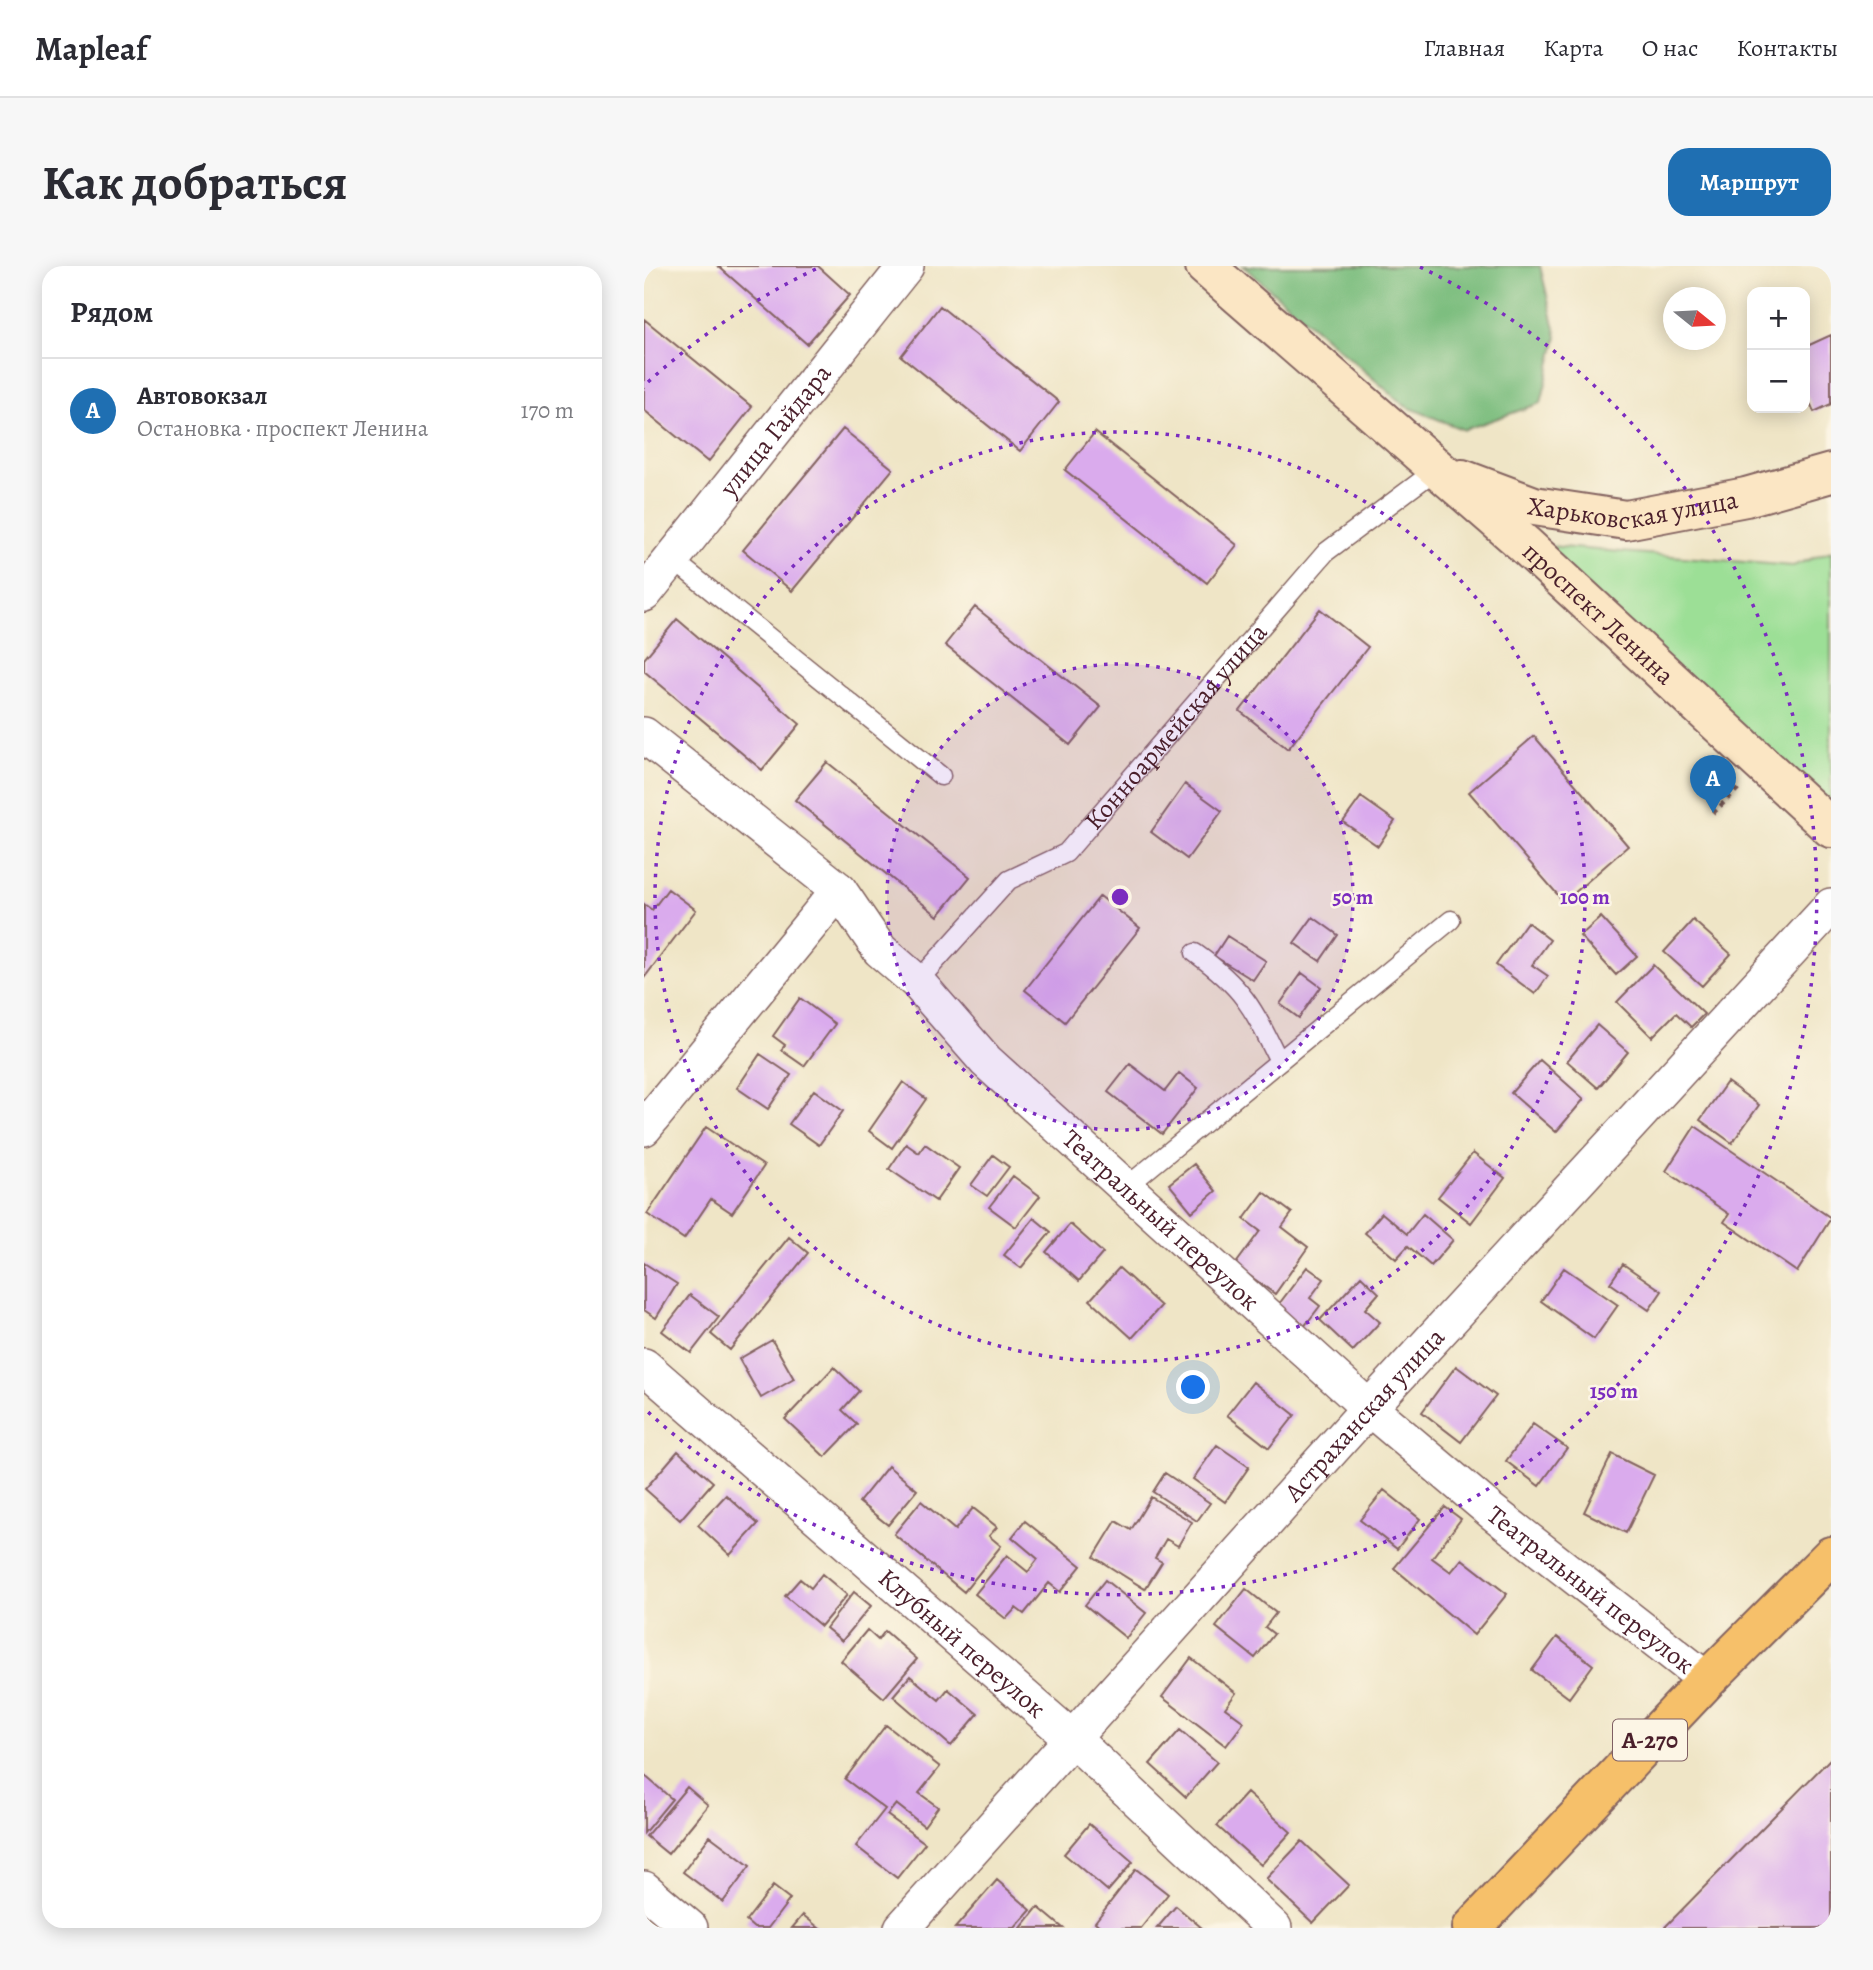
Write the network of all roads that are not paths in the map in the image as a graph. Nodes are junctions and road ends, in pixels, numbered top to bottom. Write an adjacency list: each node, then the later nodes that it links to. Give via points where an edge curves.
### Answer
1 (906, 266): 5 (street, улица Гайдара)
2 (1205, 266): 3 (main road, проспект Ленина)
3 (1437, 469): 4 (main road, Харьковская улица, via 1534,506 1626,520 1746,497); 9 (main road, проспект Ленина); 14 (lane, Конноармейская улица, via 1326,552 1066,853 1009,880)
4 (1831, 473)
5 (672, 559): 6 (street, улица Гайдара); 8 (lane)
6 (644, 594)
7 (644, 735): 10 (street, Театральный переулок)
8 (941, 776)
9 (1831, 828)
10 (839, 890): 14 (street, Театральный переулок, via 880,950); 16 (street)
11 (1831, 906): 19 (street, Астраханская улица)
12 (1451, 920): 15 (lane)
13 (1195, 953): 15 (lane, via 1225,974 1252,1006)
14 (918, 982): 17 (street, Театральный переулок, via 986,1061)
15 (1279, 1061): 17 (lane)
16 (644, 1128)
17 (1125, 1188): 19 (street, Театральный переулок)
18 (644, 1366): 22 (street, Клубный переулок)
19 (1369, 1408): 21 (street, Театральный переулок, via 1490,1511); 22 (street, Астраханская улица)
20 (1831, 1556): 21 (highway, А-270)
21 (1707, 1680): 27 (highway, А-270)
22 (1074, 1740): 25 (street, Астраханская улица); 26 (street, Клубный переулок)
23 (644, 1889): 24 (street)
24 (690, 1928)
25 (902, 1928)
26 (1274, 1928)
27 (1472, 1928)

